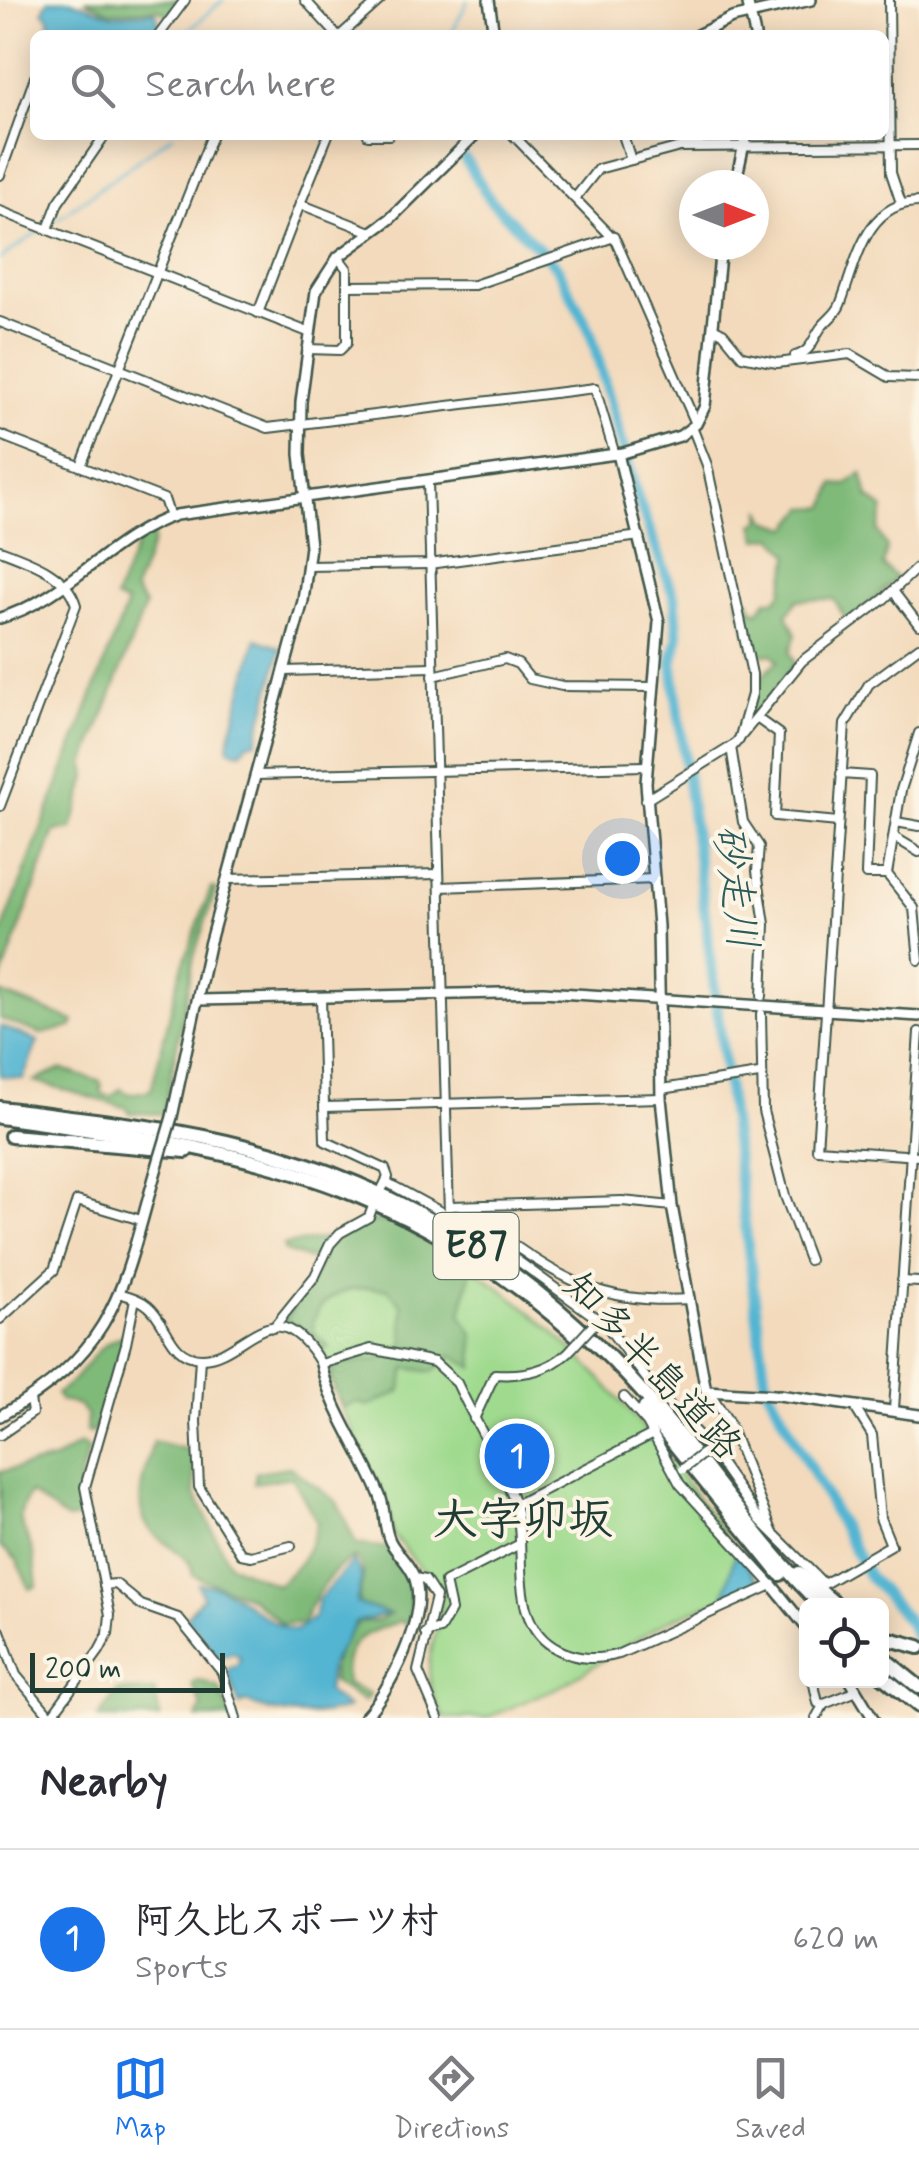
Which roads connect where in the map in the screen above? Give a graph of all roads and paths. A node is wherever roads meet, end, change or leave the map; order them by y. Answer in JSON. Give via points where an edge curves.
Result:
{"nodes":[{"id":1,"x":184,"y":0,"type":"edge"},
{"id":2,"x":305,"y":0,"type":"edge"},
{"id":3,"x":380,"y":0,"type":"edge"},
{"id":4,"x":490,"y":0,"type":"edge"},
{"id":5,"x":747,"y":0,"type":"edge"},
{"id":6,"x":810,"y":0,"type":"edge"},
{"id":7,"x":890,"y":0,"type":"edge"},
{"id":8,"x":750,"y":13,"type":"junction"},
{"id":9,"x":163,"y":30,"type":"edge"},
{"id":10,"x":334,"y":30,"type":"edge"},
{"id":11,"x":345,"y":30,"type":"edge"},
{"id":12,"x":493,"y":30,"type":"edge"},
{"id":13,"x":709,"y":30,"type":"edge"},
{"id":14,"x":754,"y":30,"type":"edge"},
{"id":15,"x":30,"y":91,"type":"edge"},
{"id":16,"x":102,"y":140,"type":"edge"},
{"id":17,"x":210,"y":140,"type":"edge"},
{"id":18,"x":326,"y":140,"type":"edge"},
{"id":19,"x":470,"y":140,"type":"edge"},
{"id":20,"x":519,"y":140,"type":"edge"},
{"id":21,"x":624,"y":140,"type":"edge"},
{"id":22,"x":744,"y":140,"type":"edge"},
{"id":23,"x":891,"y":145,"type":"junction"},
{"id":24,"x":919,"y":145,"type":"edge"},
{"id":25,"x":630,"y":160,"type":"junction"},
{"id":26,"x":737,"y":170,"type":"edge"},
{"id":27,"x":0,"y":174,"type":"edge"},
{"id":28,"x":575,"y":198,"type":"junction"},
{"id":29,"x":900,"y":202,"type":"junction"},
{"id":30,"x":919,"y":202,"type":"edge"},
{"id":31,"x":300,"y":204,"type":"junction"},
{"id":32,"x":0,"y":210,"type":"edge"},
{"id":33,"x":48,"y":229,"type":"junction"},
{"id":34,"x":371,"y":232,"type":"junction"},
{"id":35,"x":614,"y":237,"type":"junction"},
{"id":36,"x":338,"y":257,"type":"junction"},
{"id":37,"x":720,"y":260,"type":"edge"},
{"id":38,"x":158,"y":273,"type":"junction"},
{"id":39,"x":348,"y":286,"type":"junction"},
{"id":40,"x":258,"y":313,"type":"junction"},
{"id":41,"x":0,"y":322,"type":"edge"},
{"id":42,"x":713,"y":328,"type":"junction"},
{"id":43,"x":308,"y":332,"type":"junction"},
{"id":44,"x":307,"y":349,"type":"junction"},
{"id":45,"x":784,"y":362,"type":"junction"},
{"id":46,"x":120,"y":370,"type":"junction"},
{"id":47,"x":919,"y":378,"type":"edge"},
{"id":48,"x":300,"y":424,"type":"junction"},
{"id":49,"x":694,"y":425,"type":"junction"},
{"id":50,"x":0,"y":435,"type":"edge"},
{"id":51,"x":621,"y":454,"type":"junction"},
{"id":52,"x":81,"y":466,"type":"junction"},
{"id":53,"x":428,"y":481,"type":"junction"},
{"id":54,"x":305,"y":496,"type":"junction"},
{"id":55,"x":170,"y":518,"type":"junction"},
{"id":56,"x":640,"y":536,"type":"junction"},
{"id":57,"x":0,"y":550,"type":"edge"},
{"id":58,"x":430,"y":564,"type":"junction"},
{"id":59,"x":308,"y":566,"type":"junction"},
{"id":60,"x":919,"y":566,"type":"edge"},
{"id":61,"x":65,"y":584,"type":"junction"},
{"id":62,"x":893,"y":591,"type":"junction"},
{"id":63,"x":0,"y":618,"type":"edge"},
{"id":64,"x":919,"y":625,"type":"edge"},
{"id":65,"x":919,"y":647,"type":"edge"},
{"id":66,"x":284,"y":671,"type":"junction"},
{"id":67,"x":433,"y":672,"type":"junction"},
{"id":68,"x":654,"y":686,"type":"junction"},
{"id":69,"x":758,"y":719,"type":"junction"},
{"id":70,"x":919,"y":733,"type":"edge"},
{"id":71,"x":739,"y":740,"type":"junction"},
{"id":72,"x":731,"y":747,"type":"junction"},
{"id":73,"x":914,"y":752,"type":"edge"},
{"id":74,"x":646,"y":766,"type":"junction"},
{"id":75,"x":437,"y":771,"type":"junction"},
{"id":76,"x":841,"y":774,"type":"junction"},
{"id":77,"x":256,"y":776,"type":"junction"},
{"id":78,"x":646,"y":800,"type":"junction"},
{"id":79,"x":0,"y":806,"type":"edge"},
{"id":80,"x":838,"y":822,"type":"junction"},
{"id":81,"x":896,"y":822,"type":"junction"},
{"id":82,"x":919,"y":826,"type":"edge"},
{"id":83,"x":894,"y":838,"type":"junction"},
{"id":84,"x":919,"y":852,"type":"edge"},
{"id":85,"x":439,"y":874,"type":"junction"},
{"id":86,"x":887,"y":874,"type":"junction"},
{"id":87,"x":229,"y":878,"type":"junction"},
{"id":88,"x":655,"y":879,"type":"junction"},
{"id":89,"x":440,"y":887,"type":"junction"},
{"id":90,"x":917,"y":932,"type":"edge"},
{"id":91,"x":919,"y":960,"type":"edge"},
{"id":92,"x":443,"y":994,"type":"junction"},
{"id":93,"x":762,"y":996,"type":"dead end"},
{"id":94,"x":320,"y":998,"type":"junction"},
{"id":95,"x":660,"y":998,"type":"junction"},
{"id":96,"x":199,"y":1000,"type":"junction"},
{"id":97,"x":826,"y":1010,"type":"junction"},
{"id":98,"x":761,"y":1014,"type":"dead end"},
{"id":99,"x":919,"y":1016,"type":"edge"},
{"id":100,"x":919,"y":1032,"type":"edge"},
{"id":101,"x":759,"y":1074,"type":"junction"},
{"id":102,"x":661,"y":1094,"type":"junction"},
{"id":103,"x":446,"y":1104,"type":"junction"},
{"id":104,"x":325,"y":1107,"type":"junction"},
{"id":105,"x":0,"y":1108,"type":"edge"},
{"id":106,"x":0,"y":1117,"type":"edge"},
{"id":107,"x":10,"y":1136,"type":"dead end"},
{"id":108,"x":915,"y":1155,"type":"edge"},
{"id":109,"x":282,"y":1167,"type":"junction"},
{"id":110,"x":373,"y":1206,"type":"dead end"},
{"id":111,"x":672,"y":1206,"type":"junction"},
{"id":112,"x":449,"y":1210,"type":"junction"},
{"id":113,"x":141,"y":1220,"type":"junction"},
{"id":114,"x":478,"y":1232,"type":"junction"},
{"id":115,"x":809,"y":1260,"type":"dead end"},
{"id":116,"x":902,"y":1281,"type":"junction"},
{"id":117,"x":919,"y":1282,"type":"edge"},
{"id":118,"x":119,"y":1293,"type":"junction"},
{"id":119,"x":135,"y":1299,"type":"junction"},
{"id":120,"x":690,"y":1299,"type":"junction"},
{"id":121,"x":0,"y":1319,"type":"edge"},
{"id":122,"x":596,"y":1321,"type":"junction"},
{"id":123,"x":273,"y":1328,"type":"junction"},
{"id":124,"x":200,"y":1358,"type":"junction"},
{"id":125,"x":321,"y":1364,"type":"junction"},
{"id":126,"x":710,"y":1394,"type":"junction"},
{"id":127,"x":624,"y":1396,"type":"dead end"},
{"id":128,"x":30,"y":1399,"type":"junction"},
{"id":129,"x":894,"y":1410,"type":"junction"},
{"id":130,"x":858,"y":1411,"type":"dead end"},
{"id":131,"x":919,"y":1415,"type":"edge"},
{"id":132,"x":0,"y":1416,"type":"edge"},
{"id":133,"x":474,"y":1419,"type":"junction"},
{"id":134,"x":652,"y":1434,"type":"junction"},
{"id":135,"x":0,"y":1435,"type":"edge"},
{"id":136,"x":710,"y":1448,"type":"junction"},
{"id":137,"x":678,"y":1472,"type":"junction"},
{"id":138,"x":515,"y":1504,"type":"junction"},
{"id":139,"x":742,"y":1515,"type":"junction"},
{"id":140,"x":773,"y":1535,"type":"junction"},
{"id":141,"x":520,"y":1544,"type":"junction"},
{"id":142,"x":291,"y":1546,"type":"dead end"},
{"id":143,"x":415,"y":1578,"type":"junction"},
{"id":144,"x":104,"y":1584,"type":"junction"},
{"id":145,"x":772,"y":1585,"type":"junction"},
{"id":146,"x":803,"y":1598,"type":"edge"},
{"id":147,"x":815,"y":1598,"type":"edge"},
{"id":148,"x":830,"y":1598,"type":"edge"},
{"id":149,"x":799,"y":1619,"type":"edge"},
{"id":150,"x":0,"y":1632,"type":"edge"},
{"id":151,"x":425,"y":1633,"type":"junction"},
{"id":152,"x":889,"y":1640,"type":"edge"},
{"id":153,"x":919,"y":1647,"type":"edge"},
{"id":154,"x":3,"y":1652,"type":"edge"},
{"id":155,"x":889,"y":1663,"type":"edge"},
{"id":156,"x":889,"y":1678,"type":"edge"},
{"id":157,"x":919,"y":1687,"type":"edge"},
{"id":158,"x":815,"y":1688,"type":"edge"},
{"id":159,"x":855,"y":1688,"type":"edge"},
{"id":160,"x":857,"y":1691,"type":"junction"},
{"id":161,"x":919,"y":1702,"type":"edge"},
{"id":162,"x":824,"y":1704,"type":"junction"},
{"id":163,"x":51,"y":1718,"type":"edge"},
{"id":164,"x":236,"y":1718,"type":"edge"},
{"id":165,"x":364,"y":1718,"type":"edge"},
{"id":166,"x":438,"y":1718,"type":"edge"},
{"id":167,"x":816,"y":1718,"type":"edge"},
{"id":168,"x":873,"y":1718,"type":"edge"}],
"edges":[{"from":1,"to":9,"type":"street"},
{"from":2,"to":10,"type":"street"},
{"from":3,"to":11,"type":"street"},
{"from":4,"to":12,"type":"street"},
{"from":5,"to":8,"type":"street"},
{"from":6,"to":8,"type":"street"},
{"from":7,"to":23,"type":"street"},
{"from":8,"to":13,"type":"street"},
{"from":8,"to":14,"type":"street"},
{"from":15,"to":27,"type":"street"},
{"from":16,"to":33,"type":"street"},
{"from":17,"to":38,"type":"street"},
{"from":18,"to":31,"type":"street"},
{"from":19,"to":34,"type":"street"},
{"from":20,"to":28,"type":"street"},
{"from":21,"to":25,"type":"street"},
{"from":22,"to":23,"type":"street"},
{"from":22,"to":25,"type":"street"},
{"from":22,"to":26,"type":"street"},
{"from":23,"to":24,"type":"street"},
{"from":23,"to":29,"type":"street"},
{"from":25,"to":28,"type":"street","via":[[598,170]]},
{"from":28,"to":35,"type":"street"},
{"from":29,"to":30,"type":"street"},
{"from":29,"to":45,"type":"street","via":[[874,224],[837,311],[805,353]]},
{"from":31,"to":34,"type":"street"},
{"from":31,"to":40,"type":"street"},
{"from":32,"to":33,"type":"street"},
{"from":33,"to":38,"type":"street"},
{"from":34,"to":36,"type":"street"},
{"from":35,"to":39,"type":"street","via":[[470,286]]},
{"from":35,"to":49,"type":"street"},
{"from":36,"to":39,"type":"street","via":[[347,267]]},
{"from":36,"to":43,"type":"street","via":[[316,291]]},
{"from":37,"to":42,"type":"street"},
{"from":38,"to":40,"type":"street"},
{"from":38,"to":46,"type":"street"},
{"from":39,"to":44,"type":"street","via":[[346,346]]},
{"from":40,"to":43,"type":"street"},
{"from":41,"to":46,"type":"street"},
{"from":42,"to":45,"type":"street","via":[[742,356]]},
{"from":42,"to":49,"type":"street","via":[[705,406]]},
{"from":43,"to":44,"type":"street"},
{"from":44,"to":48,"type":"street"},
{"from":45,"to":47,"type":"street","via":[[850,354],[888,377]]},
{"from":46,"to":48,"type":"street","via":[[264,427]]},
{"from":46,"to":52,"type":"street"},
{"from":48,"to":51,"type":"street","via":[[594,388]]},
{"from":48,"to":54,"type":"street"},
{"from":49,"to":51,"type":"street","via":[[671,441]]},
{"from":49,"to":71,"type":"street","via":[[752,674]]},
{"from":50,"to":52,"type":"street"},
{"from":51,"to":53,"type":"street"},
{"from":51,"to":56,"type":"street"},
{"from":52,"to":55,"type":"street","via":[[164,499]]},
{"from":53,"to":54,"type":"street"},
{"from":53,"to":58,"type":"street"},
{"from":54,"to":55,"type":"street"},
{"from":54,"to":59,"type":"street"},
{"from":55,"to":61,"type":"street","via":[[122,539]]},
{"from":56,"to":58,"type":"street"},
{"from":56,"to":68,"type":"street","via":[[658,622]]},
{"from":57,"to":61,"type":"street"},
{"from":58,"to":59,"type":"street"},
{"from":58,"to":67,"type":"street"},
{"from":59,"to":66,"type":"street"},
{"from":60,"to":62,"type":"street"},
{"from":61,"to":63,"type":"street"},
{"from":61,"to":79,"type":"street","via":[[76,606]]},
{"from":62,"to":64,"type":"street"},
{"from":62,"to":69,"type":"street","via":[[802,661]]},
{"from":65,"to":76,"type":"street","via":[[859,694],[845,724]]},
{"from":66,"to":67,"type":"street"},
{"from":66,"to":77,"type":"street"},
{"from":67,"to":68,"type":"street","via":[[504,659],[528,678],[562,686]]},
{"from":67,"to":75,"type":"street"},
{"from":68,"to":74,"type":"street"},
{"from":69,"to":71,"type":"street"},
{"from":69,"to":80,"type":"street","via":[[780,734],[775,816]]},
{"from":70,"to":73,"type":"street"},
{"from":71,"to":72,"type":"street"},
{"from":72,"to":78,"type":"street"},
{"from":72,"to":93,"type":"street","via":[[743,822],[759,846]]},
{"from":73,"to":81,"type":"street"},
{"from":74,"to":75,"type":"street"},
{"from":74,"to":78,"type":"street"},
{"from":75,"to":77,"type":"street"},
{"from":75,"to":85,"type":"street"},
{"from":76,"to":80,"type":"street"},
{"from":76,"to":86,"type":"street","via":[[870,776],[866,874]]},
{"from":77,"to":87,"type":"street"},
{"from":78,"to":88,"type":"street"},
{"from":80,"to":97,"type":"street"},
{"from":81,"to":82,"type":"street"},
{"from":81,"to":83,"type":"street"},
{"from":83,"to":84,"type":"street"},
{"from":83,"to":86,"type":"street"},
{"from":85,"to":87,"type":"street"},
{"from":85,"to":89,"type":"street"},
{"from":86,"to":90,"type":"street","via":[[911,902]]},
{"from":87,"to":96,"type":"street"},
{"from":88,"to":89,"type":"street"},
{"from":88,"to":95,"type":"street"},
{"from":89,"to":92,"type":"street"},
{"from":90,"to":91,"type":"street"},
{"from":92,"to":94,"type":"street"},
{"from":92,"to":95,"type":"street"},
{"from":92,"to":103,"type":"street"},
{"from":94,"to":96,"type":"street"},
{"from":94,"to":104,"type":"street"},
{"from":95,"to":97,"type":"street"},
{"from":95,"to":102,"type":"street"},
{"from":96,"to":113,"type":"street","bridge":true},
{"from":97,"to":99,"type":"street"},
{"from":97,"to":108,"type":"street","via":[[818,1149]]},
{"from":98,"to":101,"type":"street"},
{"from":100,"to":108,"type":"street"},
{"from":101,"to":102,"type":"street"},
{"from":101,"to":115,"type":"street","via":[[785,1196]]},
{"from":102,"to":103,"type":"street"},
{"from":102,"to":111,"type":"street"},
{"from":103,"to":104,"type":"street"},
{"from":103,"to":112,"type":"street"},
{"from":104,"to":112,"type":"street","via":[[328,1146],[381,1166],[384,1184]]},
{"from":105,"to":139,"type":"highway","name":"知多半島道路","number":"E87","via":[[249,1147],[333,1173],[435,1222],[509,1268],[581,1328]]},
{"from":106,"to":109,"type":"highway","name":"知多半島道路","number":"E87","via":[[175,1141]]},
{"from":107,"to":109,"type":"highway","via":[[174,1149]]},
{"from":108,"to":116,"type":"street"},
{"from":109,"to":146,"type":"highway","name":"知多半島道路","number":"E87","via":[[432,1231],[544,1307],[640,1402]]},
{"from":110,"to":123,"type":"street","via":[[369,1217],[330,1244],[315,1276]]},
{"from":111,"to":112,"type":"street","via":[[622,1201]]},
{"from":111,"to":120,"type":"street"},
{"from":112,"to":114,"type":"street"},
{"from":113,"to":118,"type":"street"},
{"from":113,"to":121,"type":"street","via":[[77,1201],[54,1270]]},
{"from":114,"to":120,"type":"street","via":[[484,1224],[568,1282],[629,1296]]},
{"from":114,"to":122,"type":"street"},
{"from":116,"to":117,"type":"street"},
{"from":116,"to":129,"type":"street"},
{"from":118,"to":119,"type":"street"},
{"from":118,"to":128,"type":"street","via":[[79,1360]]},
{"from":119,"to":124,"type":"street","via":[[152,1310],[175,1346]]},
{"from":119,"to":144,"type":"street","via":[[86,1480]]},
{"from":120,"to":126,"type":"street","via":[[702,1383]]},
{"from":122,"to":133,"type":"street","bridge":true,"via":[[563,1357],[526,1374],[495,1374]]},
{"from":122,"to":136,"type":"street"},
{"from":123,"to":124,"type":"street"},
{"from":123,"to":125,"type":"street","via":[[304,1340]]},
{"from":124,"to":142,"type":"street","via":[[196,1421],[203,1498],[240,1554]]},
{"from":125,"to":133,"type":"street","via":[[362,1349],[434,1362],[456,1383]]},
{"from":125,"to":143,"type":"street","via":[[379,1494],[389,1540]]},
{"from":126,"to":129,"type":"street"},
{"from":126,"to":140,"type":"street","via":[[734,1433]]},
{"from":127,"to":134,"type":"street"},
{"from":128,"to":132,"type":"street"},
{"from":128,"to":135,"type":"street","via":[[32,1413]]},
{"from":129,"to":131,"type":"street"},
{"from":130,"to":140,"type":"street","via":[[872,1435],[880,1518],[891,1545],[824,1584]]},
{"from":133,"to":138,"type":"street"},
{"from":134,"to":137,"type":"street"},
{"from":134,"to":138,"type":"street"},
{"from":136,"to":137,"type":"street","bridge":true},
{"from":136,"to":140,"type":"street"},
{"from":137,"to":145,"type":"street"},
{"from":138,"to":141,"type":"street"},
{"from":139,"to":147,"type":"highway","name":"知多半島道路","number":"E87"},
{"from":139,"to":148,"type":"highway"},
{"from":141,"to":145,"type":"street","via":[[521,1585],[534,1628],[549,1645],[583,1658],[618,1654]]},
{"from":141,"to":151,"type":"street","via":[[445,1582],[450,1610],[440,1629]]},
{"from":143,"to":151,"type":"street","via":[[425,1580],[436,1597]]},
{"from":143,"to":165,"type":"street","via":[[416,1609],[402,1653]]},
{"from":144,"to":163,"type":"street","via":[[108,1634]]},
{"from":144,"to":164,"type":"street","via":[[116,1584],[141,1606],[178,1618],[222,1672]]},
{"from":145,"to":149,"type":"street"},
{"from":150,"to":154,"type":"street"},
{"from":151,"to":166,"type":"street","via":[[419,1678]]},
{"from":152,"to":153,"type":"highway"},
{"from":154,"to":163,"type":"street"},
{"from":155,"to":157,"type":"highway"},
{"from":156,"to":161,"type":"highway"},
{"from":158,"to":162,"type":"street"},
{"from":159,"to":160,"type":"street"},
{"from":160,"to":162,"type":"street"},
{"from":160,"to":168,"type":"street"},
{"from":162,"to":167,"type":"street"}]}
